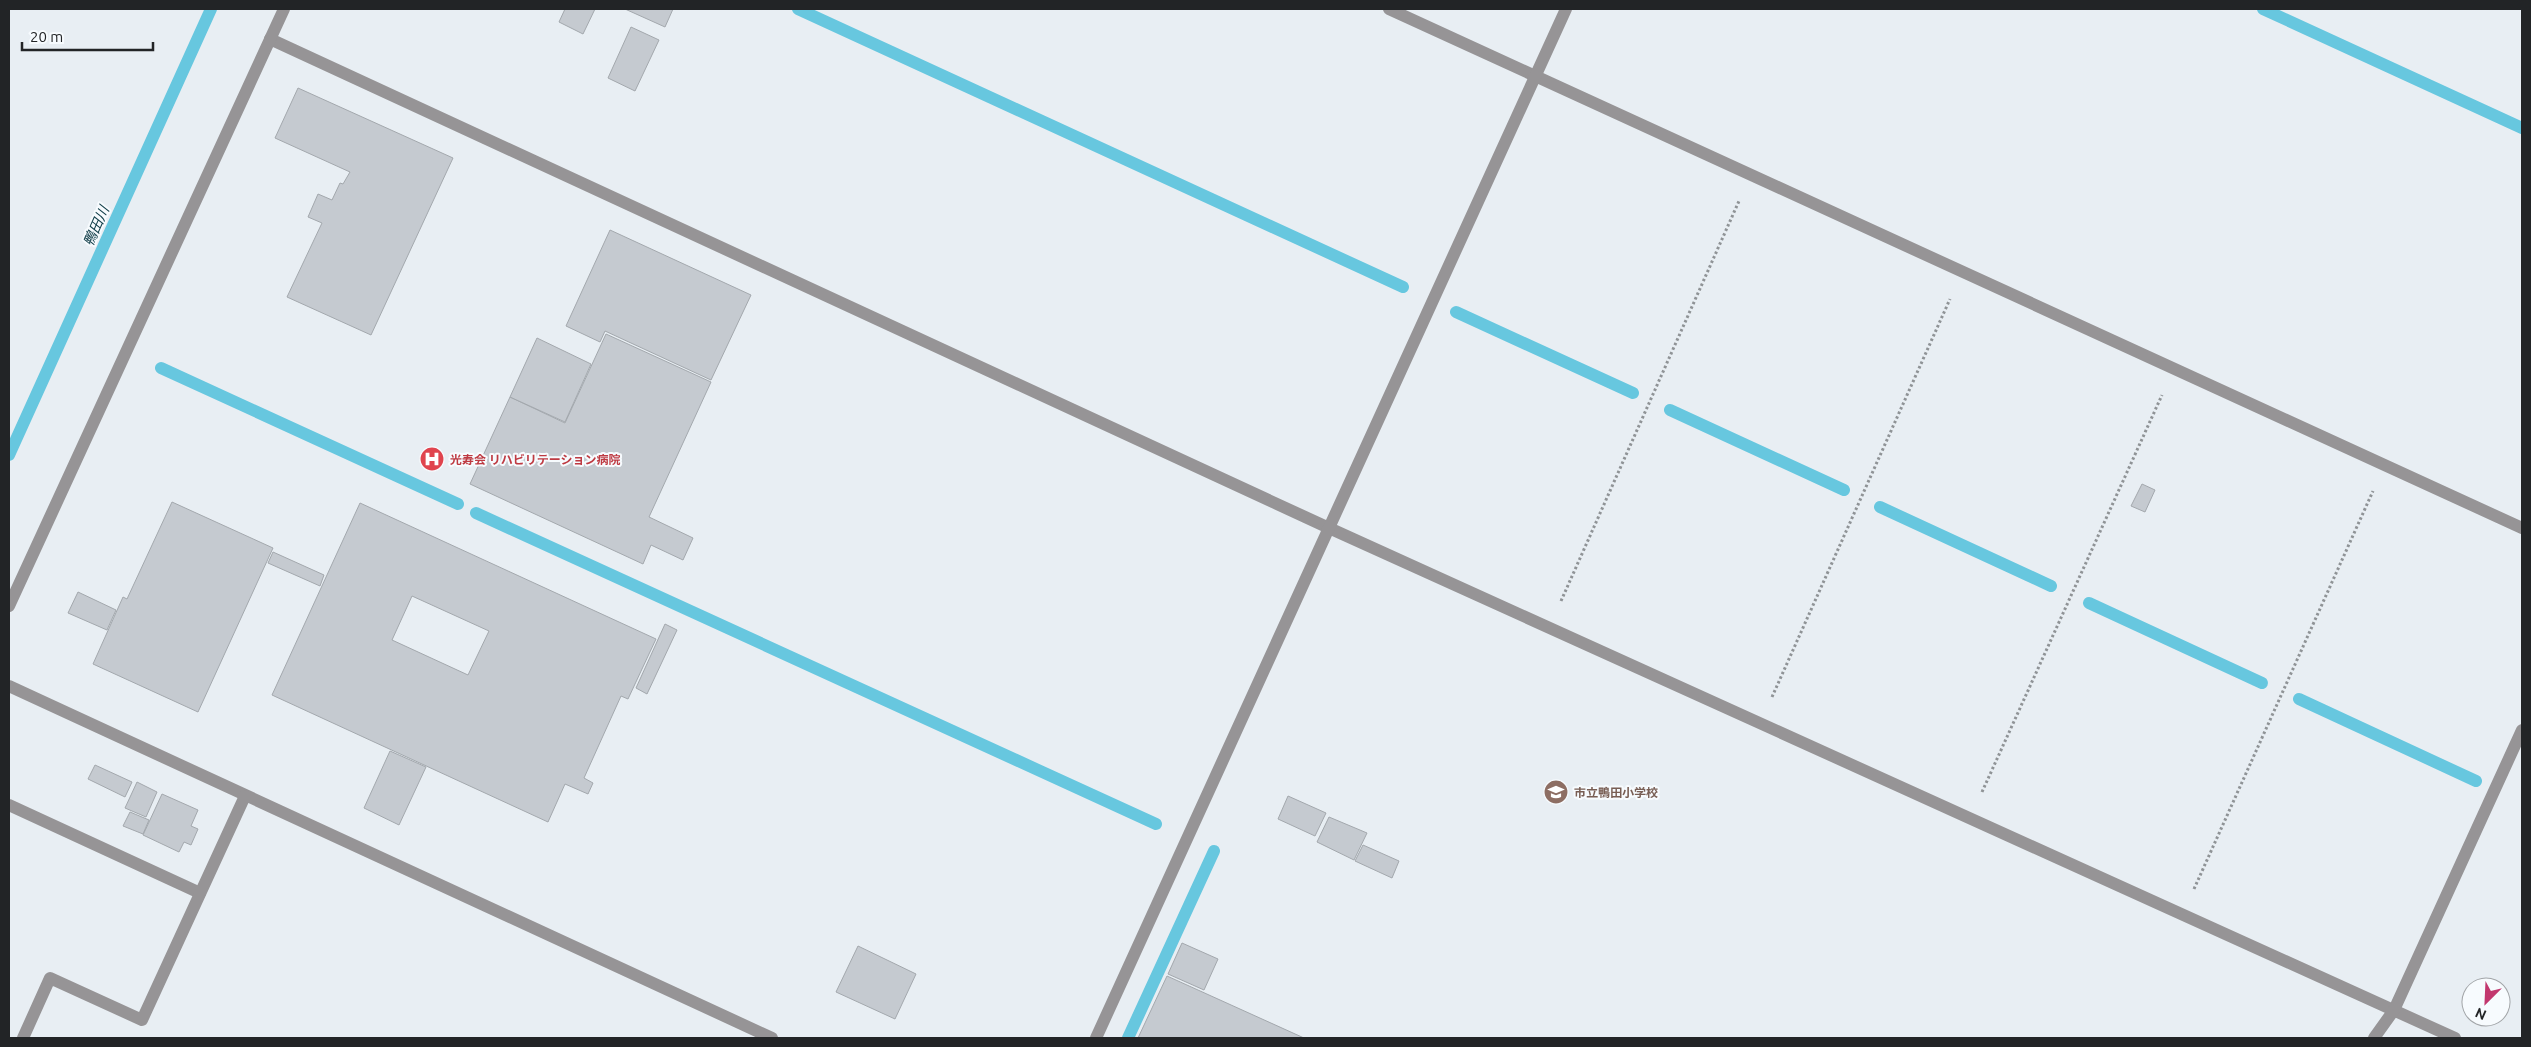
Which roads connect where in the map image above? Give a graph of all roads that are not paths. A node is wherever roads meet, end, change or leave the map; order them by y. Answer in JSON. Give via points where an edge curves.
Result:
{"nodes":[{"id":1,"x":284,"y":9,"type":"edge"},
{"id":2,"x":1389,"y":9,"type":"edge"},
{"id":3,"x":1566,"y":9,"type":"edge"},
{"id":4,"x":270,"y":39,"type":"junction"},
{"id":5,"x":1534,"y":76,"type":"junction"},
{"id":6,"x":1330,"y":528,"type":"junction"},
{"id":7,"x":2522,"y":528,"type":"edge"},
{"id":8,"x":9,"y":606,"type":"edge"},
{"id":9,"x":9,"y":686,"type":"edge"},
{"id":10,"x":2522,"y":730,"type":"edge"},
{"id":11,"x":245,"y":796,"type":"junction"},
{"id":12,"x":9,"y":805,"type":"edge"},
{"id":13,"x":200,"y":894,"type":"junction"},
{"id":14,"x":2394,"y":1010,"type":"junction"},
{"id":15,"x":23,"y":1038,"type":"edge"},
{"id":16,"x":772,"y":1038,"type":"edge"},
{"id":17,"x":1096,"y":1038,"type":"edge"},
{"id":18,"x":2374,"y":1038,"type":"edge"},
{"id":19,"x":2455,"y":1038,"type":"edge"}],
"edges":[{"from":1,"to":4,"type":"street"},
{"from":2,"to":5,"type":"street"},
{"from":3,"to":5,"type":"street"},
{"from":4,"to":6,"type":"street"},
{"from":4,"to":8,"type":"street"},
{"from":5,"to":6,"type":"street"},
{"from":5,"to":7,"type":"street"},
{"from":6,"to":14,"type":"street"},
{"from":6,"to":17,"type":"street"},
{"from":9,"to":11,"type":"street"},
{"from":10,"to":14,"type":"street"},
{"from":11,"to":13,"type":"street"},
{"from":11,"to":16,"type":"street"},
{"from":12,"to":13,"type":"street"},
{"from":13,"to":15,"type":"street","via":[[142,1020],[50,978]]},
{"from":14,"to":18,"type":"street"},
{"from":14,"to":19,"type":"street"}]}
